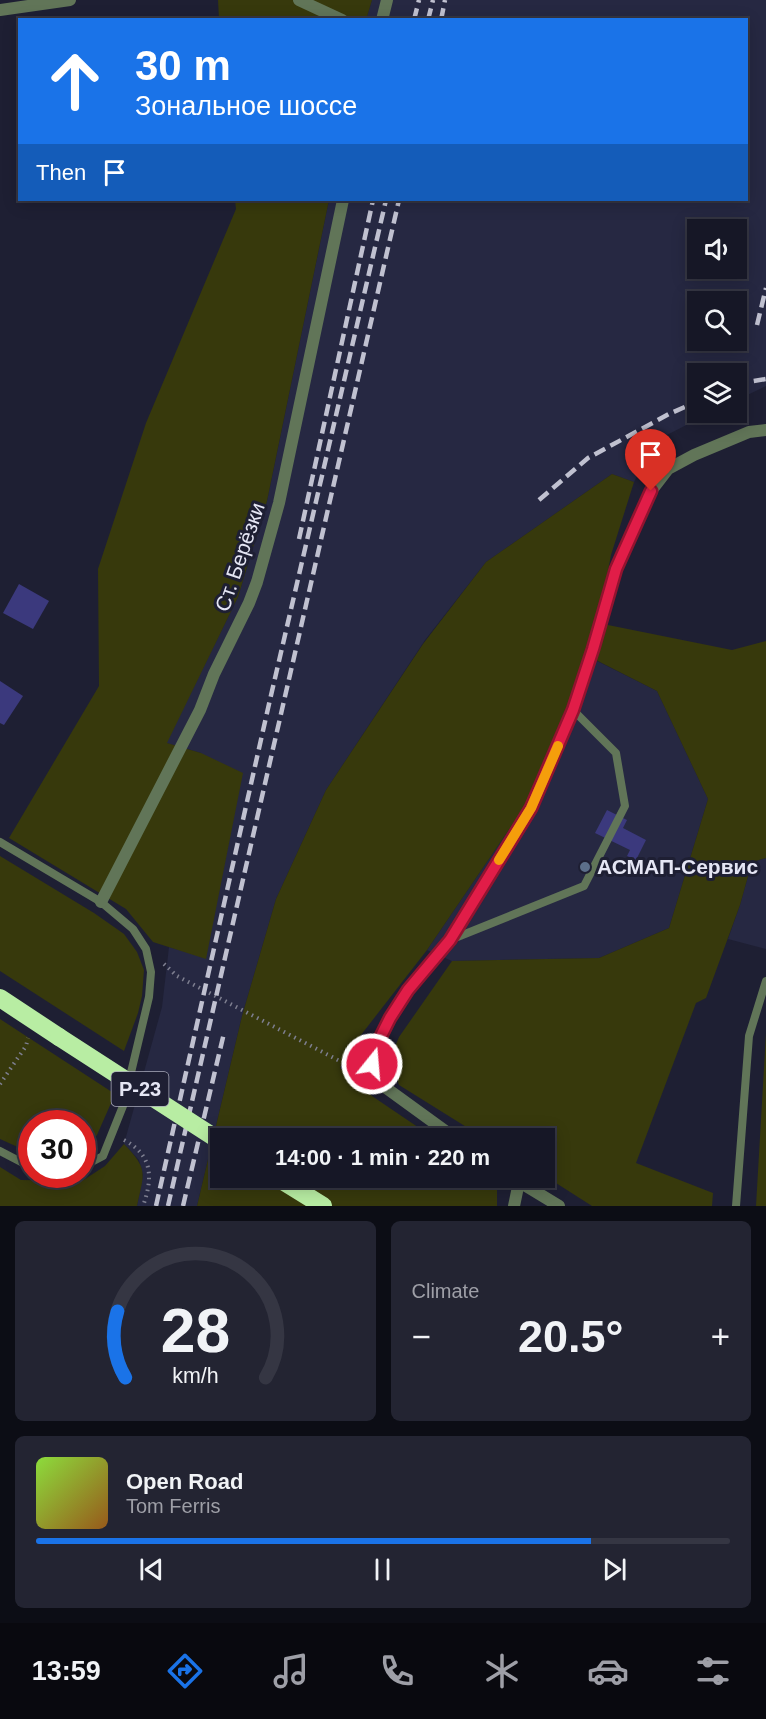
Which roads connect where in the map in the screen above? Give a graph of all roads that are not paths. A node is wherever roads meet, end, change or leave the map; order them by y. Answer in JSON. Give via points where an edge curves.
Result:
{"nodes":[{"id":1,"x":70,"y":0,"type":"edge"},
{"id":2,"x":299,"y":0,"type":"edge"},
{"id":3,"x":387,"y":0,"type":"edge"},
{"id":4,"x":0,"y":10,"type":"edge"},
{"id":5,"x":338,"y":18,"type":"edge"},
{"id":6,"x":382,"y":18,"type":"edge"},
{"id":7,"x":343,"y":201,"type":"edge"},
{"id":8,"x":766,"y":430,"type":"edge"},
{"id":9,"x":573,"y":710,"type":"junction"},
{"id":10,"x":0,"y":842,"type":"edge"},
{"id":11,"x":101,"y":902,"type":"junction"},
{"id":12,"x":450,"y":940,"type":"junction"},
{"id":13,"x":766,"y":981,"type":"edge"},
{"id":14,"x":0,"y":998,"type":"edge"},
{"id":15,"x":441,"y":1128,"type":"edge"},
{"id":16,"x":210,"y":1135,"type":"edge"},
{"id":17,"x":0,"y":1151,"type":"edge"},
{"id":18,"x":18,"y":1160,"type":"edge"},
{"id":19,"x":96,"y":1160,"type":"edge"},
{"id":20,"x":294,"y":1188,"type":"edge"},
{"id":21,"x":515,"y":1188,"type":"edge"},
{"id":22,"x":530,"y":1188,"type":"edge"},
{"id":23,"x":323,"y":1206,"type":"edge"},
{"id":24,"x":514,"y":1206,"type":"edge"},
{"id":25,"x":560,"y":1206,"type":"edge"},
{"id":26,"x":736,"y":1206,"type":"edge"}],
"edges":[{"from":1,"to":4,"type":"street"},
{"from":2,"to":5,"type":"street"},
{"from":3,"to":6,"type":"street"},
{"from":7,"to":11,"type":"street","name":"Ст. Берёзки","via":[[279,503],[249,603],[200,710]]},
{"from":8,"to":9,"type":"street","via":[[749,432],[694,455],[668,469],[651,491],[616,569]]},
{"from":9,"to":12,"type":"street","via":[[531,808]]},
{"from":9,"to":12,"type":"lane","via":[[616,753],[625,806],[584,886]]},
{"from":10,"to":11,"type":"lane"},
{"from":11,"to":19,"type":"lane","via":[[133,929],[146,950],[152,972],[146,1015],[123,1106],[103,1156]]},
{"from":12,"to":15,"type":"street","via":[[390,1018],[374,1050],[371,1077]]},
{"from":13,"to":26,"type":"lane","via":[[749,1036]]},
{"from":14,"to":16,"type":"highway","number":"Р-23","bridge":true},
{"from":17,"to":18,"type":"lane"},
{"from":20,"to":23,"type":"highway"},
{"from":21,"to":24,"type":"street"},
{"from":22,"to":25,"type":"street"}]}
